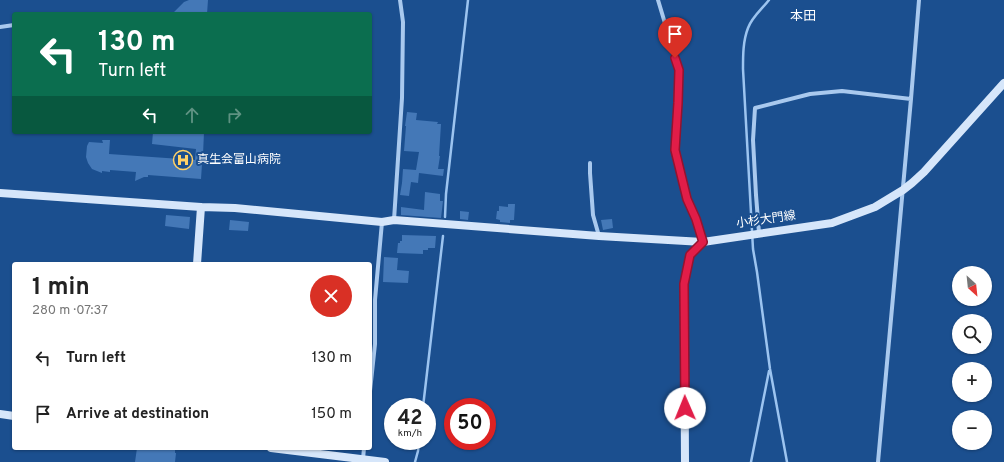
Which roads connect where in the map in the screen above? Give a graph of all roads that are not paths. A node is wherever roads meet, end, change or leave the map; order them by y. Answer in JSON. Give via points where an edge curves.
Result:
{"nodes":[{"id":1,"x":400,"y":0,"type":"edge"},
{"id":2,"x":658,"y":0,"type":"edge"},
{"id":3,"x":919,"y":0,"type":"edge"},
{"id":4,"x":12,"y":25,"type":"edge"},
{"id":5,"x":0,"y":28,"type":"edge"},
{"id":6,"x":1004,"y":83,"type":"edge"},
{"id":7,"x":911,"y":99,"type":"junction"},
{"id":8,"x":590,"y":163,"type":"dead end"},
{"id":9,"x":903,"y":190,"type":"junction"},
{"id":10,"x":0,"y":193,"type":"edge"},
{"id":11,"x":201,"y":207,"type":"junction"},
{"id":12,"x":394,"y":220,"type":"junction"},
{"id":13,"x":382,"y":222,"type":"junction"},
{"id":14,"x":759,"y":233,"type":"junction"},
{"id":15,"x":599,"y":236,"type":"junction"},
{"id":16,"x":703,"y":242,"type":"junction"},
{"id":17,"x":197,"y":262,"type":"edge"},
{"id":18,"x":372,"y":368,"type":"edge"},
{"id":19,"x":0,"y":414,"type":"edge"},
{"id":20,"x":12,"y":416,"type":"edge"},
{"id":21,"x":288,"y":450,"type":"edge"},
{"id":22,"x":364,"y":450,"type":"edge"},
{"id":23,"x":363,"y":459,"type":"junction"},
{"id":24,"x":384,"y":462,"type":"edge"},
{"id":25,"x":684,"y":462,"type":"edge"},
{"id":26,"x":878,"y":462,"type":"edge"}],
"edges":[{"from":1,"to":12,"type":"street","via":[[403,22],[402,98]]},
{"from":2,"to":16,"type":"street","via":[[679,70],[675,150],[687,199]]},
{"from":3,"to":7,"type":"street"},
{"from":4,"to":5,"type":"street"},
{"from":6,"to":9,"type":"street","name":"小杉大門線","via":[[924,172]]},
{"from":7,"to":9,"type":"street"},
{"from":7,"to":14,"type":"street","via":[[842,91],[810,94],[755,108],[753,140]]},
{"from":8,"to":15,"type":"street","via":[[592,215]]},
{"from":9,"to":14,"type":"street","name":"小杉大門線","via":[[875,207],[832,223]]},
{"from":9,"to":26,"type":"street"},
{"from":10,"to":11,"type":"street","name":"小杉大門線"},
{"from":11,"to":13,"type":"street","name":"小杉大門線"},
{"from":11,"to":17,"type":"street"},
{"from":12,"to":13,"type":"street","name":"小杉大門線"},
{"from":12,"to":15,"type":"street","name":"小杉大門線"},
{"from":13,"to":18,"type":"street"},
{"from":14,"to":16,"type":"street","name":"小杉大門線"},
{"from":15,"to":16,"type":"street","name":"小杉大門線"},
{"from":16,"to":25,"type":"street","via":[[690,255],[684,284]]},
{"from":19,"to":20,"type":"street"},
{"from":21,"to":23,"type":"street"},
{"from":22,"to":23,"type":"street"},
{"from":23,"to":24,"type":"street"}]}
